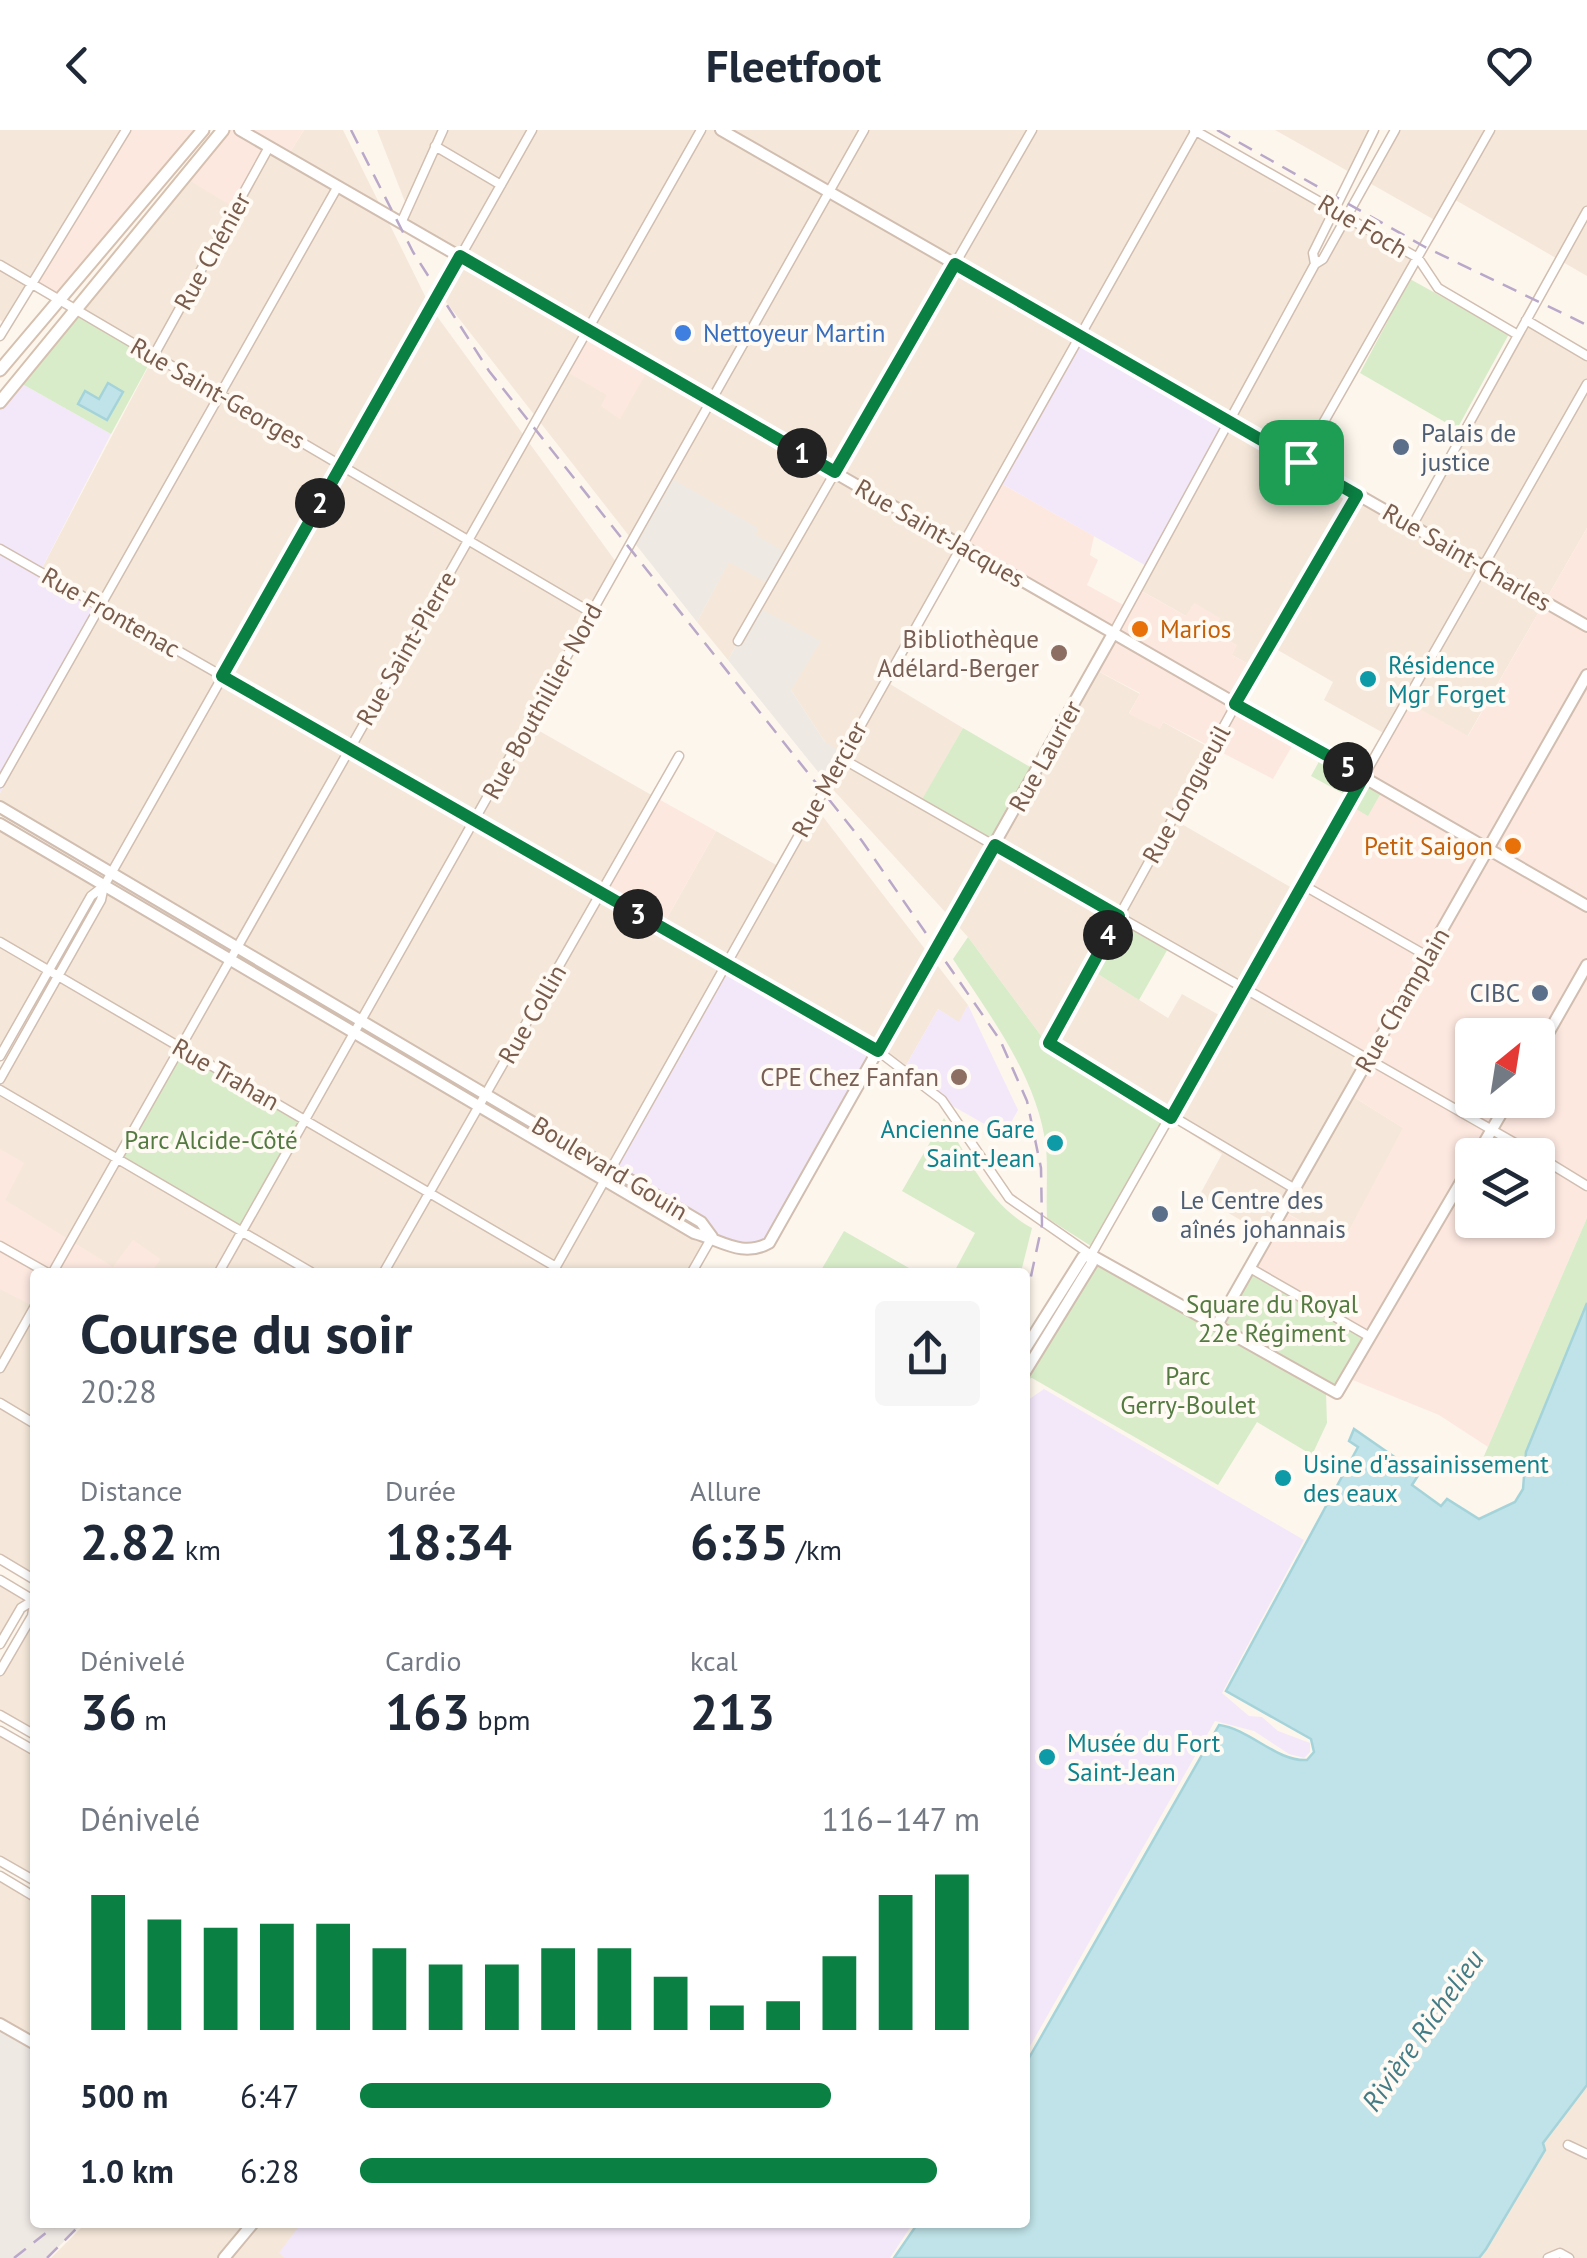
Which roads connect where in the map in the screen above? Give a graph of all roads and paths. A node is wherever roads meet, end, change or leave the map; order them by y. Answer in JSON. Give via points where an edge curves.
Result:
{"nodes":[{"id":1,"x":126,"y":130,"type":"edge"},
{"id":2,"x":203,"y":130,"type":"edge"},
{"id":3,"x":223,"y":130,"type":"edge"},
{"id":4,"x":240,"y":130,"type":"edge"},
{"id":5,"x":444,"y":130,"type":"edge"},
{"id":6,"x":532,"y":130,"type":"edge"},
{"id":7,"x":701,"y":130,"type":"edge"},
{"id":8,"x":722,"y":130,"type":"edge"},
{"id":9,"x":864,"y":130,"type":"edge"},
{"id":10,"x":1032,"y":130,"type":"edge"},
{"id":11,"x":1195,"y":130,"type":"edge"},
{"id":12,"x":1374,"y":130,"type":"edge"},
{"id":13,"x":1395,"y":130,"type":"edge"},
{"id":14,"x":1490,"y":130,"type":"edge"},
{"id":15,"x":435,"y":146,"type":"junction"},
{"id":16,"x":270,"y":147,"type":"junction"},
{"id":17,"x":501,"y":185,"type":"junction"},
{"id":18,"x":338,"y":186,"type":"junction"},
{"id":19,"x":830,"y":192,"type":"junction"},
{"id":20,"x":1336,"y":209,"type":"junction"},
{"id":21,"x":1587,"y":211,"type":"edge"},
{"id":22,"x":1346,"y":215,"type":"junction"},
{"id":23,"x":401,"y":222,"type":"junction"},
{"id":24,"x":460,"y":256,"type":"junction"},
{"id":25,"x":1418,"y":258,"type":"junction"},
{"id":26,"x":0,"y":264,"type":"edge"},
{"id":27,"x":955,"y":264,"type":"junction"},
{"id":28,"x":1314,"y":264,"type":"junction"},
{"id":29,"x":32,"y":284,"type":"junction"},
{"id":30,"x":59,"y":300,"type":"junction"},
{"id":31,"x":77,"y":310,"type":"junction"},
{"id":32,"x":1526,"y":320,"type":"junction"},
{"id":33,"x":587,"y":330,"type":"junction"},
{"id":34,"x":1518,"y":335,"type":"junction"},
{"id":35,"x":0,"y":336,"type":"edge"},
{"id":36,"x":1080,"y":336,"type":"junction"},
{"id":37,"x":154,"y":355,"type":"junction"},
{"id":38,"x":1587,"y":356,"type":"edge"},
{"id":39,"x":0,"y":370,"type":"edge"},
{"id":40,"x":1587,"y":384,"type":"edge"},
{"id":41,"x":222,"y":395,"type":"junction"},
{"id":42,"x":712,"y":401,"type":"junction"},
{"id":43,"x":0,"y":402,"type":"edge"},
{"id":44,"x":1232,"y":423,"type":"junction"},
{"id":45,"x":1301,"y":462,"type":"junction"},
{"id":46,"x":342,"y":466,"type":"junction"},
{"id":47,"x":835,"y":472,"type":"junction"},
{"id":48,"x":1357,"y":495,"type":"junction"},
{"id":49,"x":1412,"y":526,"type":"junction"},
{"id":50,"x":468,"y":540,"type":"junction"},
{"id":51,"x":960,"y":544,"type":"junction"},
{"id":52,"x":0,"y":549,"type":"edge"},
{"id":53,"x":1483,"y":567,"type":"junction"},
{"id":54,"x":103,"y":608,"type":"junction"},
{"id":55,"x":592,"y":613,"type":"junction"},
{"id":56,"x":1587,"y":626,"type":"edge"},
{"id":57,"x":1114,"y":632,"type":"junction"},
{"id":58,"x":738,"y":641,"type":"dead end"},
{"id":59,"x":222,"y":676,"type":"junction"},
{"id":60,"x":1587,"y":676,"type":"edge"},
{"id":61,"x":1235,"y":704,"type":"junction"},
{"id":62,"x":349,"y":748,"type":"junction"},
{"id":63,"x":679,"y":756,"type":"dead end"},
{"id":64,"x":841,"y":758,"type":"junction"},
{"id":65,"x":1364,"y":776,"type":"junction"},
{"id":66,"x":0,"y":783,"type":"edge"},
{"id":67,"x":0,"y":807,"type":"edge"},
{"id":68,"x":475,"y":820,"type":"junction"},
{"id":69,"x":0,"y":824,"type":"edge"},
{"id":70,"x":995,"y":845,"type":"junction"},
{"id":71,"x":1488,"y":850,"type":"junction"},
{"id":72,"x":111,"y":873,"type":"junction"},
{"id":73,"x":1303,"y":885,"type":"junction"},
{"id":74,"x":104,"y":886,"type":"junction"},
{"id":75,"x":601,"y":892,"type":"junction"},
{"id":76,"x":1587,"y":906,"type":"edge"},
{"id":77,"x":1119,"y":916,"type":"junction"},
{"id":78,"x":0,"y":942,"type":"edge"},
{"id":79,"x":236,"y":947,"type":"junction"},
{"id":80,"x":1428,"y":956,"type":"junction"},
{"id":81,"x":228,"y":959,"type":"junction"},
{"id":82,"x":726,"y":964,"type":"junction"},
{"id":83,"x":1587,"y":965,"type":"edge"},
{"id":84,"x":49,"y":970,"type":"junction"},
{"id":85,"x":58,"y":976,"type":"junction"},
{"id":86,"x":1245,"y":988,"type":"junction"},
{"id":87,"x":362,"y":1021,"type":"junction"},
{"id":88,"x":1555,"y":1021,"type":"edge"},
{"id":89,"x":355,"y":1033,"type":"junction"},
{"id":90,"x":180,"y":1047,"type":"junction"},
{"id":91,"x":878,"y":1051,"type":"junction"},
{"id":92,"x":0,"y":1056,"type":"edge"},
{"id":93,"x":1369,"y":1058,"type":"junction"},
{"id":94,"x":0,"y":1080,"type":"edge"},
{"id":95,"x":0,"y":1090,"type":"edge"},
{"id":96,"x":486,"y":1094,"type":"junction"},
{"id":97,"x":479,"y":1106,"type":"junction"},
{"id":98,"x":1171,"y":1118,"type":"junction"},
{"id":99,"x":1498,"y":1118,"type":"edge"},
{"id":100,"x":306,"y":1120,"type":"junction"},
{"id":101,"x":1492,"y":1129,"type":"junction"},
{"id":102,"x":1487,"y":1138,"type":"edge"},
{"id":103,"x":1507,"y":1138,"type":"edge"},
{"id":104,"x":117,"y":1159,"type":"junction"},
{"id":105,"x":1555,"y":1167,"type":"edge"},
{"id":106,"x":612,"y":1169,"type":"junction"},
{"id":107,"x":605,"y":1180,"type":"junction"},
{"id":108,"x":1587,"y":1186,"type":"edge"},
{"id":109,"x":1295,"y":1189,"type":"junction"},
{"id":110,"x":1455,"y":1191,"type":"edge"},
{"id":111,"x":430,"y":1193,"type":"junction"},
{"id":112,"x":242,"y":1232,"type":"junction"},
{"id":113,"x":712,"y":1238,"type":"junction"},
{"id":114,"x":0,"y":1246,"type":"edge"},
{"id":115,"x":1091,"y":1255,"type":"junction"},
{"id":116,"x":39,"y":1268,"type":"edge"},
{"id":117,"x":56,"y":1268,"type":"edge"},
{"id":118,"x":221,"y":1268,"type":"edge"},
{"id":119,"x":304,"y":1268,"type":"edge"},
{"id":120,"x":386,"y":1268,"type":"edge"},
{"id":121,"x":552,"y":1268,"type":"edge"},
{"id":122,"x":556,"y":1268,"type":"edge"},
{"id":123,"x":694,"y":1268,"type":"edge"},
{"id":124,"x":1250,"y":1268,"type":"junction"},
{"id":125,"x":30,"y":1315,"type":"edge"},
{"id":126,"x":1217,"y":1325,"type":"junction"},
{"id":127,"x":1370,"y":1337,"type":"junction"},
{"id":128,"x":1030,"y":1341,"type":"edge"},
{"id":129,"x":1030,"y":1364,"type":"edge"},
{"id":130,"x":0,"y":1368,"type":"edge"},
{"id":131,"x":0,"y":1403,"type":"edge"},
{"id":132,"x":30,"y":1421,"type":"edge"},
{"id":133,"x":0,"y":1559,"type":"edge"},
{"id":134,"x":30,"y":1577,"type":"edge"},
{"id":135,"x":0,"y":1580,"type":"edge"},
{"id":136,"x":30,"y":1597,"type":"edge"},
{"id":137,"x":30,"y":1602,"type":"edge"},
{"id":138,"x":30,"y":1620,"type":"edge"},
{"id":139,"x":0,"y":1644,"type":"edge"},
{"id":140,"x":0,"y":1672,"type":"edge"},
{"id":141,"x":0,"y":1715,"type":"edge"},
{"id":142,"x":0,"y":1731,"type":"edge"},
{"id":143,"x":30,"y":1733,"type":"edge"},
{"id":144,"x":30,"y":1748,"type":"edge"},
{"id":145,"x":0,"y":1861,"type":"edge"},
{"id":146,"x":0,"y":1876,"type":"edge"},
{"id":147,"x":30,"y":1878,"type":"edge"},
{"id":148,"x":30,"y":1893,"type":"edge"},
{"id":149,"x":0,"y":2024,"type":"edge"},
{"id":150,"x":30,"y":2041,"type":"edge"},
{"id":151,"x":1568,"y":2144,"type":"dead end"},
{"id":152,"x":1587,"y":2154,"type":"edge"},
{"id":153,"x":249,"y":2228,"type":"edge"},
{"id":154,"x":224,"y":2258,"type":"edge"},
{"id":155,"x":1548,"y":2258,"type":"edge"},
{"id":156,"x":1569,"y":2258,"type":"edge"}],
"edges":[{"from":1,"to":29,"type":"street"},
{"from":2,"to":30,"type":"main road"},
{"from":3,"to":31,"type":"main road"},
{"from":4,"to":16,"type":"street","name":"Rue Saint-Jacques"},
{"from":5,"to":15,"type":"street"},
{"from":6,"to":17,"type":"street"},
{"from":7,"to":33,"type":"street","name":"Rue Saint-Pierre"},
{"from":8,"to":19,"type":"street","name":"Rue Saint-Charles"},
{"from":9,"to":19,"type":"street","name":"Rue Bouthillier Nord"},
{"from":10,"to":27,"type":"street"},
{"from":11,"to":20,"type":"street","name":"Rue Foch"},
{"from":11,"to":36,"type":"street","name":"Rue Mercier"},
{"from":12,"to":20,"type":"street","name":"Rue Laurier"},
{"from":13,"to":22,"type":"street","name":"Rue Laurier"},
{"from":14,"to":25,"type":"street"},
{"from":15,"to":17,"type":"street"},
{"from":15,"to":23,"type":"street"},
{"from":16,"to":18,"type":"street","name":"Rue Saint-Jacques"},
{"from":16,"to":37,"type":"street","name":"Rue Chénier"},
{"from":17,"to":24,"type":"street"},
{"from":18,"to":23,"type":"street","name":"Rue Saint-Jacques"},
{"from":18,"to":41,"type":"street"},
{"from":19,"to":27,"type":"street","name":"Rue Saint-Charles"},
{"from":19,"to":42,"type":"street","name":"Rue Bouthillier Nord"},
{"from":20,"to":22,"type":"street","name":"Rue Foch"},
{"from":20,"to":28,"type":"street","name":"Rue Laurier","via":[[1313,253]]},
{"from":21,"to":32,"type":"street"},
{"from":22,"to":25,"type":"street","name":"Rue Foch"},
{"from":22,"to":28,"type":"street","name":"Rue Laurier","via":[[1323,260]]},
{"from":23,"to":24,"type":"street","name":"Rue Saint-Jacques"},
{"from":24,"to":33,"type":"street","name":"Rue Saint-Jacques"},
{"from":24,"to":46,"type":"street"},
{"from":25,"to":34,"type":"street","name":"Rue Foch","via":[[1438,288]]},
{"from":25,"to":45,"type":"street"},
{"from":26,"to":29,"type":"street","name":"Rue Saint-Georges"},
{"from":27,"to":36,"type":"street","name":"Rue Saint-Charles"},
{"from":27,"to":47,"type":"street"},
{"from":28,"to":44,"type":"street","name":"Rue Laurier"},
{"from":29,"to":30,"type":"street","name":"Rue Saint-Georges"},
{"from":29,"to":35,"type":"street"},
{"from":30,"to":31,"type":"street","name":"Rue Saint-Georges"},
{"from":30,"to":39,"type":"main road"},
{"from":31,"to":37,"type":"street","name":"Rue Saint-Georges"},
{"from":31,"to":43,"type":"main road"},
{"from":32,"to":34,"type":"street"},
{"from":32,"to":38,"type":"street"},
{"from":33,"to":42,"type":"street","name":"Rue Saint-Jacques"},
{"from":33,"to":50,"type":"street","name":"Rue Saint-Pierre"},
{"from":34,"to":49,"type":"street"},
{"from":36,"to":44,"type":"street","name":"Rue Saint-Charles"},
{"from":36,"to":51,"type":"street","name":"Rue Mercier"},
{"from":37,"to":41,"type":"street","name":"Rue Saint-Georges"},
{"from":40,"to":53,"type":"street"},
{"from":41,"to":46,"type":"street","name":"Rue Saint-Georges"},
{"from":41,"to":54,"type":"street"},
{"from":42,"to":47,"type":"street","name":"Rue Saint-Jacques"},
{"from":42,"to":55,"type":"street","name":"Rue Bouthillier Nord"},
{"from":44,"to":45,"type":"street","name":"Rue Saint-Charles"},
{"from":44,"to":57,"type":"street","name":"Rue Laurier"},
{"from":45,"to":48,"type":"street","name":"Rue Saint-Charles"},
{"from":46,"to":50,"type":"street","name":"Rue Saint-Georges"},
{"from":46,"to":59,"type":"street"},
{"from":47,"to":51,"type":"street","name":"Rue Saint-Jacques"},
{"from":47,"to":58,"type":"street"},
{"from":48,"to":49,"type":"street","name":"Rue Saint-Charles"},
{"from":48,"to":61,"type":"street","name":"Rue Longueuil"},
{"from":49,"to":53,"type":"street","name":"Rue Saint-Charles"},
{"from":50,"to":55,"type":"street","name":"Rue Saint-Georges"},
{"from":50,"to":62,"type":"street","name":"Rue Saint-Pierre"},
{"from":51,"to":57,"type":"street","name":"Rue Saint-Jacques"},
{"from":51,"to":64,"type":"street","name":"Rue Mercier"},
{"from":52,"to":54,"type":"street","name":"Rue Frontenac"},
{"from":53,"to":56,"type":"street","name":"Rue Saint-Charles"},
{"from":53,"to":65,"type":"street"},
{"from":54,"to":59,"type":"street","name":"Rue Frontenac"},
{"from":54,"to":66,"type":"street"},
{"from":55,"to":68,"type":"street","name":"Rue Bouthillier Nord"},
{"from":57,"to":61,"type":"street","name":"Rue Saint-Jacques"},
{"from":57,"to":70,"type":"street","name":"Rue Laurier"},
{"from":59,"to":62,"type":"street","name":"Rue Frontenac"},
{"from":59,"to":72,"type":"street"},
{"from":60,"to":71,"type":"street","name":"Rue Champlain"},
{"from":61,"to":65,"type":"street","name":"Rue Saint-Jacques"},
{"from":61,"to":77,"type":"street","name":"Rue Longueuil"},
{"from":62,"to":68,"type":"street","name":"Rue Frontenac"},
{"from":62,"to":79,"type":"street","name":"Rue Saint-Pierre"},
{"from":63,"to":75,"type":"street","name":"Rue Collin"},
{"from":64,"to":70,"type":"street"},
{"from":64,"to":82,"type":"street","name":"Rue Mercier"},
{"from":65,"to":71,"type":"street","name":"Rue Saint-Jacques"},
{"from":65,"to":73,"type":"street"},
{"from":67,"to":72,"type":"street","name":"Boulevard Gouin"},
{"from":68,"to":75,"type":"street","name":"Rue Frontenac"},
{"from":68,"to":87,"type":"street","name":"Rue Bouthillier Nord"},
{"from":69,"to":74,"type":"street","name":"Boulevard Gouin"},
{"from":70,"to":77,"type":"street"},
{"from":70,"to":91,"type":"street","name":"Rue Laurier"},
{"from":71,"to":76,"type":"street","name":"Rue Saint-Jacques"},
{"from":71,"to":80,"type":"street","name":"Rue Champlain"},
{"from":72,"to":74,"type":"street"},
{"from":72,"to":79,"type":"street","name":"Boulevard Gouin"},
{"from":73,"to":80,"type":"street"},
{"from":73,"to":86,"type":"street"},
{"from":74,"to":81,"type":"street","name":"Boulevard Gouin"},
{"from":74,"to":84,"type":"street","via":[[91,896]]},
{"from":74,"to":85,"type":"street"},
{"from":75,"to":82,"type":"street","name":"Rue Frontenac"},
{"from":75,"to":96,"type":"street","name":"Rue Collin"},
{"from":77,"to":86,"type":"street"},
{"from":77,"to":98,"type":"street","name":"Rue Longueuil","via":[[1049,1043]]},
{"from":78,"to":84,"type":"street","name":"Rue Trahan"},
{"from":79,"to":81,"type":"street","name":"Rue Saint-Pierre"},
{"from":79,"to":87,"type":"street","name":"Boulevard Gouin"},
{"from":80,"to":93,"type":"street","name":"Rue Champlain"},
{"from":81,"to":89,"type":"street","name":"Boulevard Gouin"},
{"from":81,"to":90,"type":"street","name":"Rue Saint-Pierre"},
{"from":82,"to":91,"type":"street","name":"Rue Frontenac"},
{"from":82,"to":106,"type":"street","name":"Rue Mercier"},
{"from":83,"to":88,"type":"street"},
{"from":84,"to":85,"type":"street","name":"Rue Trahan"},
{"from":84,"to":92,"type":"street"},
{"from":85,"to":90,"type":"street","name":"Rue Trahan"},
{"from":85,"to":94,"type":"street"},
{"from":86,"to":93,"type":"street"},
{"from":86,"to":98,"type":"street"},
{"from":87,"to":89,"type":"street","name":"Rue Bouthillier Nord"},
{"from":87,"to":96,"type":"street","name":"Boulevard Gouin"},
{"from":89,"to":97,"type":"street","name":"Boulevard Gouin"},
{"from":89,"to":100,"type":"street","name":"Rue Bouthillier Nord"},
{"from":90,"to":100,"type":"street","name":"Rue Trahan"},
{"from":90,"to":104,"type":"street","name":"Rue Saint-Pierre"},
{"from":91,"to":113,"type":"street","name":"Rue Laurier","via":[[769,1243],[740,1250]]},
{"from":91,"to":115,"type":"street","name":"Rue Frontenac","via":[[942,1100],[1009,1198]]},
{"from":93,"to":101,"type":"street"},
{"from":93,"to":109,"type":"street","name":"Rue Champlain"},
{"from":95,"to":104,"type":"street"},
{"from":96,"to":97,"type":"street","name":"Rue Collin"},
{"from":96,"to":106,"type":"street","name":"Boulevard Gouin"},
{"from":97,"to":107,"type":"street","name":"Boulevard Gouin"},
{"from":97,"to":111,"type":"street","name":"Rue Collin"},
{"from":98,"to":109,"type":"street"},
{"from":98,"to":115,"type":"street"},
{"from":99,"to":101,"type":"street"},
{"from":100,"to":111,"type":"street","name":"Rue Trahan"},
{"from":100,"to":112,"type":"street","name":"Rue Bouthillier Nord"},
{"from":101,"to":102,"type":"street"},
{"from":101,"to":103,"type":"street"},
{"from":104,"to":112,"type":"street"},
{"from":104,"to":117,"type":"street","name":"Rue Saint-Pierre"},
{"from":105,"to":108,"type":"street"},
{"from":106,"to":107,"type":"street","name":"Rue Mercier"},
{"from":106,"to":113,"type":"street","name":"Boulevard Gouin","via":[[701,1222]]},
{"from":107,"to":113,"type":"street","name":"Boulevard Gouin"},
{"from":107,"to":122,"type":"street","name":"Rue Mercier"},
{"from":109,"to":124,"type":"street","name":"Rue Champlain"},
{"from":110,"to":127,"type":"street"},
{"from":111,"to":120,"type":"street","name":"Rue Collin"},
{"from":111,"to":121,"type":"street","name":"Rue Trahan"},
{"from":112,"to":118,"type":"street","name":"Rue Bouthillier Nord"},
{"from":112,"to":119,"type":"street"},
{"from":113,"to":123,"type":"street"},
{"from":114,"to":116,"type":"street"},
{"from":115,"to":126,"type":"street","name":"Rue Frontenac"},
{"from":115,"to":128,"type":"street","via":[[1083,1257]]},
{"from":115,"to":129,"type":"street"},
{"from":124,"to":126,"type":"street","name":"Rue Champlain"},
{"from":124,"to":127,"type":"street"},
{"from":125,"to":130,"type":"street"},
{"from":126,"to":127,"type":"street","name":"Rue Frontenac","via":[[1337,1392]]},
{"from":131,"to":132,"type":"street"},
{"from":133,"to":134,"type":"street"},
{"from":135,"to":136,"type":"street"},
{"from":137,"to":139,"type":"street"},
{"from":138,"to":140,"type":"street"},
{"from":141,"to":143,"type":"street"},
{"from":142,"to":144,"type":"street"},
{"from":145,"to":147,"type":"street"},
{"from":146,"to":148,"type":"street"},
{"from":149,"to":150,"type":"street"},
{"from":151,"to":152,"type":"street"},
{"from":153,"to":154,"type":"street"},
{"from":155,"to":156,"type":"street"}]}
